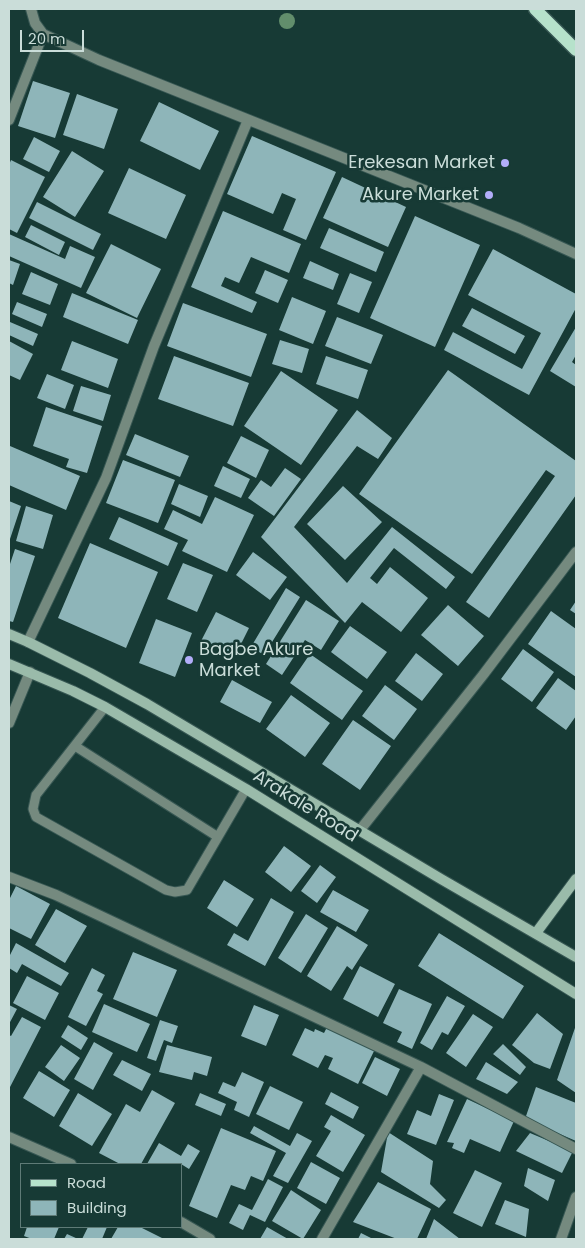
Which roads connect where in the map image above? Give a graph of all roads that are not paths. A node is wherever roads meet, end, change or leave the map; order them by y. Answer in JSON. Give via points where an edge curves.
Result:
{"nodes":[{"id":1,"x":32,"y":9,"type":"edge"},
{"id":2,"x":535,"y":9,"type":"edge"},
{"id":3,"x":43,"y":34,"type":"junction"},
{"id":4,"x":576,"y":50,"type":"edge"},
{"id":5,"x":9,"y":120,"type":"edge"},
{"id":6,"x":248,"y":120,"type":"junction"},
{"id":7,"x":576,"y":254,"type":"edge"},
{"id":8,"x":576,"y":552,"type":"edge"},
{"id":9,"x":9,"y":634,"type":"edge"},
{"id":10,"x":28,"y":642,"type":"junction"},
{"id":11,"x":9,"y":664,"type":"edge"},
{"id":12,"x":30,"y":672,"type":"junction"},
{"id":13,"x":105,"y":708,"type":"junction"},
{"id":14,"x":9,"y":724,"type":"edge"},
{"id":15,"x":75,"y":746,"type":"junction"},
{"id":16,"x":246,"y":788,"type":"junction"},
{"id":17,"x":360,"y":830,"type":"junction"},
{"id":18,"x":218,"y":837,"type":"junction"},
{"id":19,"x":9,"y":877,"type":"edge"},
{"id":20,"x":576,"y":880,"type":"edge"},
{"id":21,"x":536,"y":932,"type":"junction"},
{"id":22,"x":576,"y":957,"type":"edge"},
{"id":23,"x":576,"y":994,"type":"edge"},
{"id":24,"x":421,"y":1067,"type":"junction"},
{"id":25,"x":9,"y":1137,"type":"edge"},
{"id":26,"x":576,"y":1149,"type":"edge"},
{"id":27,"x":69,"y":1163,"type":"edge"},
{"id":28,"x":576,"y":1197,"type":"edge"},
{"id":29,"x":182,"y":1223,"type":"edge"},
{"id":30,"x":210,"y":1239,"type":"edge"},
{"id":31,"x":322,"y":1239,"type":"edge"},
{"id":32,"x":561,"y":1239,"type":"edge"}],
"edges":[{"from":1,"to":3,"type":"street","via":[[35,23]]},
{"from":2,"to":4,"type":"main road"},
{"from":3,"to":5,"type":"street"},
{"from":3,"to":6,"type":"street"},
{"from":6,"to":7,"type":"street","via":[[510,224]]},
{"from":6,"to":10,"type":"street","via":[[154,346],[106,478]]},
{"from":8,"to":17,"type":"street"},
{"from":9,"to":10,"type":"main road","name":"Arakale Road"},
{"from":10,"to":17,"type":"main road","name":"Arakale Road","via":[[147,704]]},
{"from":11,"to":12,"type":"main road","name":"Arakale Road"},
{"from":12,"to":13,"type":"main road","name":"Arakale Road"},
{"from":12,"to":14,"type":"street"},
{"from":13,"to":15,"type":"lane"},
{"from":13,"to":16,"type":"main road","name":"Arakale Road"},
{"from":15,"to":18,"type":"lane"},
{"from":15,"to":18,"type":"lane","via":[[36,795],[33,809],[36,817],[166,890],[175,892],[187,890]]},
{"from":16,"to":18,"type":"lane"},
{"from":16,"to":23,"type":"main road","name":"Arakale Road"},
{"from":17,"to":21,"type":"main road","name":"Arakale Road"},
{"from":19,"to":24,"type":"street","via":[[56,895]]},
{"from":20,"to":21,"type":"main road"},
{"from":21,"to":22,"type":"main road","name":"Arakale Road"},
{"from":24,"to":26,"type":"street"},
{"from":24,"to":31,"type":"street"},
{"from":25,"to":27,"type":"street"},
{"from":28,"to":32,"type":"street"},
{"from":29,"to":30,"type":"street"}]}
